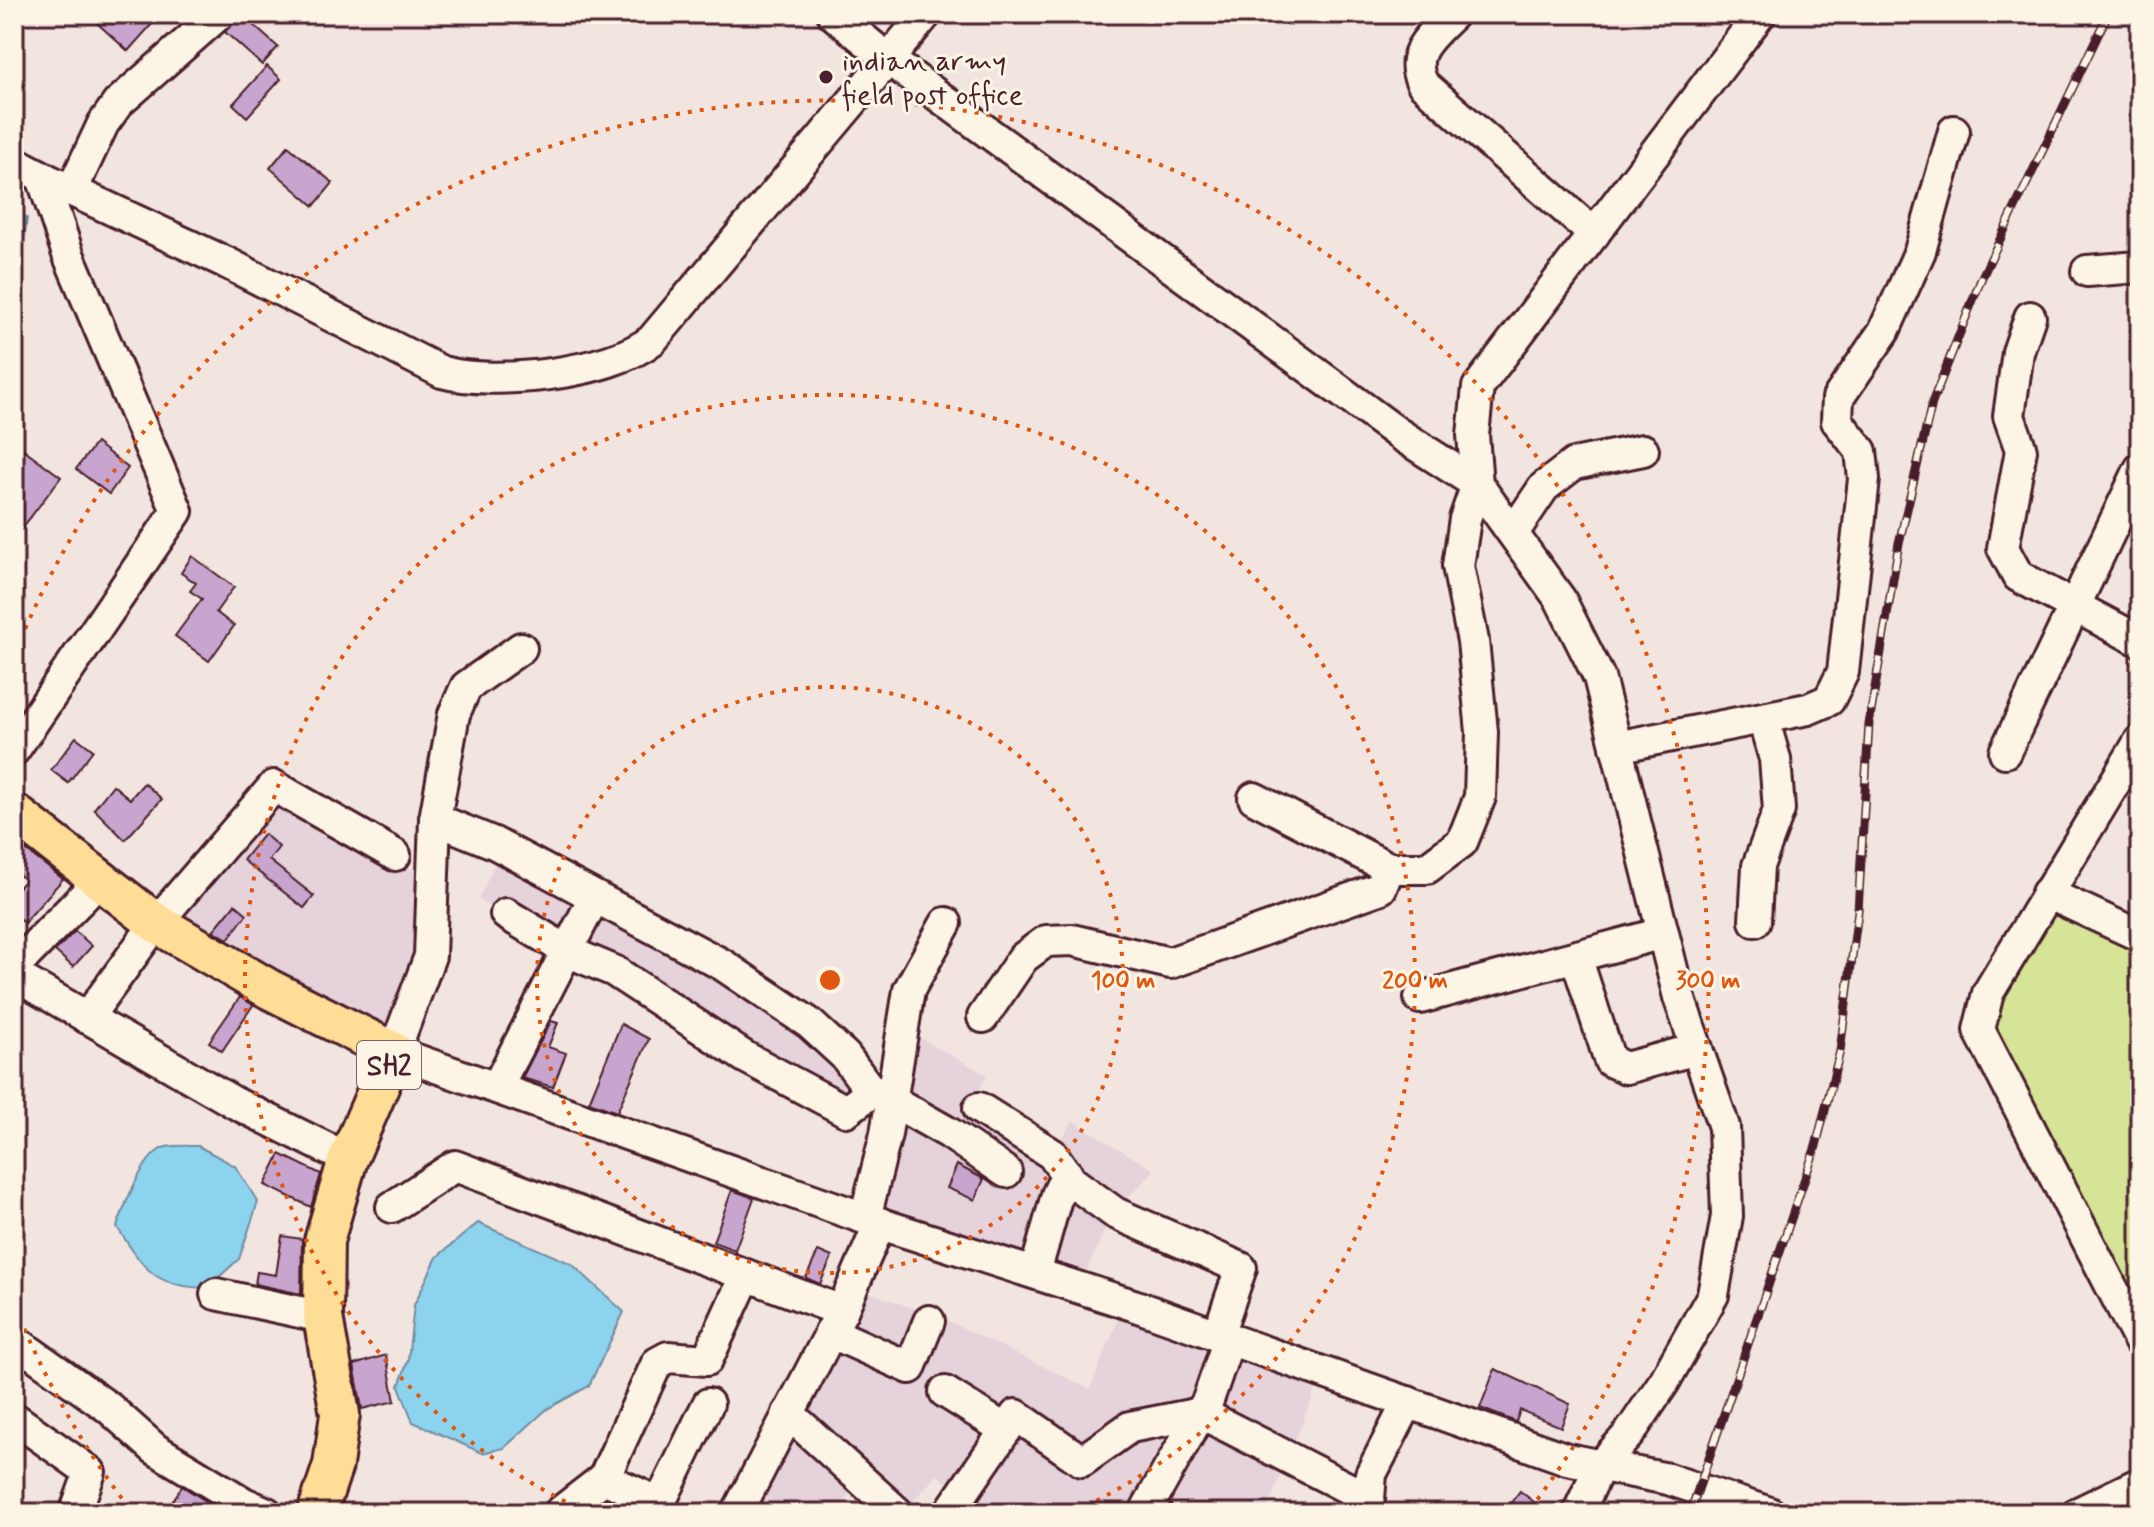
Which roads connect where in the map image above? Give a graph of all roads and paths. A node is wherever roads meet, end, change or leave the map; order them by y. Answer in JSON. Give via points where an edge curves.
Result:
{"nodes":[{"id":1,"x":833,"y":14,"type":"edge"},
{"id":2,"x":926,"y":14,"type":"edge"},
{"id":3,"x":1453,"y":14,"type":"edge"},
{"id":4,"x":1760,"y":14,"type":"edge"},
{"id":5,"x":217,"y":15,"type":"edge"},
{"id":6,"x":888,"y":59,"type":"junction"},
{"id":7,"x":1954,"y":131,"type":"dead end"},
{"id":8,"x":14,"y":162,"type":"edge"},
{"id":9,"x":43,"y":177,"type":"junction"},
{"id":10,"x":72,"y":190,"type":"junction"},
{"id":11,"x":1594,"y":234,"type":"junction"},
{"id":12,"x":2140,"y":267,"type":"edge"},
{"id":13,"x":2087,"y":271,"type":"dead end"},
{"id":14,"x":2030,"y":317,"type":"dead end"},
{"id":15,"x":1643,"y":450,"type":"dead end"},
{"id":16,"x":2140,"y":469,"type":"edge"},
{"id":17,"x":1477,"y":484,"type":"junction"},
{"id":18,"x":1513,"y":533,"type":"junction"},
{"id":19,"x":2074,"y":608,"type":"junction"},
{"id":20,"x":2140,"y":641,"type":"edge"},
{"id":21,"x":521,"y":648,"type":"dead end"},
{"id":22,"x":1763,"y":718,"type":"junction"},
{"id":23,"x":2140,"y":741,"type":"edge"},
{"id":24,"x":1616,"y":747,"type":"junction"},
{"id":25,"x":14,"y":750,"type":"edge"},
{"id":26,"x":2005,"y":752,"type":"dead end"},
{"id":27,"x":1254,"y":798,"type":"dead end"},
{"id":28,"x":14,"y":813,"type":"edge"},
{"id":29,"x":435,"y":819,"type":"junction"},
{"id":30,"x":395,"y":855,"type":"dead end"},
{"id":31,"x":1389,"y":868,"type":"junction"},
{"id":32,"x":99,"y":881,"type":"junction"},
{"id":33,"x":2047,"y":893,"type":"junction"},
{"id":34,"x":594,"y":898,"type":"junction"},
{"id":35,"x":506,"y":914,"type":"dead end"},
{"id":36,"x":1755,"y":921,"type":"dead end"},
{"id":37,"x":156,"y":923,"type":"junction"},
{"id":38,"x":946,"y":923,"type":"dead end"},
{"id":39,"x":1663,"y":933,"type":"junction"},
{"id":40,"x":2140,"y":936,"type":"edge"},
{"id":41,"x":569,"y":952,"type":"junction"},
{"id":42,"x":1576,"y":957,"type":"junction"},
{"id":43,"x":14,"y":967,"type":"edge"},
{"id":44,"x":14,"y":975,"type":"edge"},
{"id":45,"x":1420,"y":998,"type":"dead end"},
{"id":46,"x":983,"y":1017,"type":"dead end"},
{"id":47,"x":87,"y":1018,"type":"junction"},
{"id":48,"x":1697,"y":1049,"type":"junction"},
{"id":49,"x":394,"y":1052,"type":"junction"},
{"id":50,"x":497,"y":1087,"type":"junction"},
{"id":51,"x":881,"y":1096,"type":"junction"},
{"id":52,"x":979,"y":1108,"type":"dead end"},
{"id":53,"x":348,"y":1159,"type":"junction"},
{"id":54,"x":1006,"y":1172,"type":"dead end"},
{"id":55,"x":1067,"y":1174,"type":"junction"},
{"id":56,"x":392,"y":1207,"type":"dead end"},
{"id":57,"x":872,"y":1220,"type":"junction"},
{"id":58,"x":1035,"y":1273,"type":"junction"},
{"id":59,"x":746,"y":1275,"type":"junction"},
{"id":60,"x":216,"y":1294,"type":"dead end"},
{"id":61,"x":323,"y":1317,"type":"junction"},
{"id":62,"x":836,"y":1321,"type":"junction"},
{"id":63,"x":929,"y":1321,"type":"dead end"},
{"id":64,"x":1224,"y":1337,"type":"junction"},
{"id":65,"x":2140,"y":1342,"type":"edge"},
{"id":66,"x":22,"y":1346,"type":"dead end"},
{"id":67,"x":945,"y":1392,"type":"dead end"},
{"id":68,"x":1408,"y":1402,"type":"junction"},
{"id":69,"x":708,"y":1404,"type":"dead end"},
{"id":70,"x":788,"y":1413,"type":"junction"},
{"id":71,"x":1201,"y":1413,"type":"junction"},
{"id":72,"x":14,"y":1418,"type":"edge"},
{"id":73,"x":1006,"y":1430,"type":"junction"},
{"id":74,"x":1600,"y":1466,"type":"junction"},
{"id":75,"x":604,"y":1478,"type":"junction"},
{"id":76,"x":2140,"y":1483,"type":"edge"},
{"id":77,"x":657,"y":1508,"type":"edge"},
{"id":78,"x":1738,"y":1508,"type":"edge"},
{"id":79,"x":75,"y":1513,"type":"edge"},
{"id":80,"x":267,"y":1513,"type":"edge"},
{"id":81,"x":317,"y":1513,"type":"edge"},
{"id":82,"x":559,"y":1513,"type":"edge"},
{"id":83,"x":737,"y":1513,"type":"edge"},
{"id":84,"x":898,"y":1513,"type":"edge"},
{"id":85,"x":949,"y":1513,"type":"edge"},
{"id":86,"x":1156,"y":1513,"type":"edge"},
{"id":87,"x":1578,"y":1513,"type":"edge"},
{"id":88,"x":1770,"y":1513,"type":"edge"},
{"id":89,"x":2078,"y":1513,"type":"edge"}],
"edges":[{"from":1,"to":6,"type":"street"},
{"from":2,"to":6,"type":"street"},
{"from":3,"to":11,"type":"street","via":[[1417,56],[1416,72],[1423,84]]},
{"from":4,"to":11,"type":"street"},
{"from":5,"to":10,"type":"street","via":[[118,103]]},
{"from":6,"to":10,"type":"street","via":[[652,340],[634,354],[586,368],[490,378],[442,372]]},
{"from":6,"to":17,"type":"street","via":[[1399,434]]},
{"from":7,"to":22,"type":"street","via":[[1920,251],[1884,331],[1838,398],[1837,421],[1861,451],[1864,479],[1843,672],[1829,700]]},
{"from":8,"to":9,"type":"street"},
{"from":9,"to":10,"type":"street"},
{"from":9,"to":25,"type":"street","via":[[76,273],[177,511]]},
{"from":11,"to":17,"type":"street","via":[[1478,387],[1473,435]]},
{"from":12,"to":13,"type":"street"},
{"from":14,"to":19,"type":"street","via":[[2018,352],[2009,416],[2021,450],[2003,548],[2018,576]]},
{"from":15,"to":18,"type":"street","via":[[1574,464],[1544,487]]},
{"from":16,"to":19,"type":"street"},
{"from":17,"to":18,"type":"street"},
{"from":17,"to":31,"type":"street","via":[[1458,566],[1473,641],[1482,732],[1480,797],[1462,842],[1427,868]]},
{"from":18,"to":24,"type":"street","via":[[1560,599],[1599,677]]},
{"from":19,"to":20,"type":"street"},
{"from":19,"to":26,"type":"street"},
{"from":21,"to":29,"type":"street","via":[[466,687],[454,714]]},
{"from":22,"to":24,"type":"street"},
{"from":22,"to":36,"type":"street","via":[[1775,759],[1779,810],[1758,866]]},
{"from":23,"to":33,"type":"street"},
{"from":24,"to":39,"type":"street"},
{"from":27,"to":31,"type":"street"},
{"from":28,"to":32,"type":"main road","number":"SH2"},
{"from":29,"to":34,"type":"street","via":[[494,843]]},
{"from":29,"to":49,"type":"street","via":[[430,956]]},
{"from":30,"to":37,"type":"street","via":[[274,786]]},
{"from":31,"to":46,"type":"street","via":[[1381,888],[1170,963],[1072,940],[1046,941],[1023,958]]},
{"from":32,"to":37,"type":"main road","number":"SH2"},
{"from":32,"to":43,"type":"street"},
{"from":33,"to":40,"type":"street"},
{"from":33,"to":65,"type":"street","via":[[1988,993],[1979,1030]]},
{"from":34,"to":41,"type":"street"},
{"from":34,"to":51,"type":"street","via":[[723,965],[809,1023]]},
{"from":35,"to":41,"type":"street"},
{"from":37,"to":47,"type":"street"},
{"from":37,"to":49,"type":"main road","number":"SH2","via":[[269,989]]},
{"from":38,"to":51,"type":"street","via":[[909,990]]},
{"from":39,"to":42,"type":"street"},
{"from":39,"to":48,"type":"street"},
{"from":41,"to":50,"type":"street"},
{"from":41,"to":51,"type":"street","via":[[614,971],[745,1057],[846,1111]]},
{"from":42,"to":45,"type":"street"},
{"from":42,"to":48,"type":"street","via":[[1610,1061],[1626,1068]]},
{"from":44,"to":47,"type":"street"},
{"from":47,"to":53,"type":"street","via":[[235,1103]]},
{"from":48,"to":74,"type":"street","via":[[1724,1127],[1727,1216],[1713,1295],[1664,1382]]},
{"from":49,"to":50,"type":"street"},
{"from":49,"to":53,"type":"main road","number":"SH2"},
{"from":50,"to":57,"type":"street"},
{"from":51,"to":54,"type":"street"},
{"from":51,"to":57,"type":"street","via":[[886,1134]]},
{"from":52,"to":55,"type":"street","via":[[1052,1154]]},
{"from":53,"to":61,"type":"main road","number":"SH2","via":[[324,1241]]},
{"from":55,"to":58,"type":"street"},
{"from":55,"to":64,"type":"street","via":[[1115,1213],[1241,1268]]},
{"from":56,"to":59,"type":"street","via":[[455,1166]]},
{"from":57,"to":58,"type":"street"},
{"from":57,"to":62,"type":"street"},
{"from":58,"to":64,"type":"street"},
{"from":59,"to":62,"type":"street"},
{"from":59,"to":75,"type":"street","via":[[707,1360],[668,1357],[654,1366]]},
{"from":60,"to":61,"type":"street"},
{"from":61,"to":81,"type":"main road","number":"SH2","via":[[340,1414],[333,1465]]},
{"from":62,"to":63,"type":"street","via":[[910,1368]]},
{"from":62,"to":70,"type":"street"},
{"from":64,"to":68,"type":"street"},
{"from":64,"to":71,"type":"street"},
{"from":66,"to":80,"type":"street","via":[[109,1408],[155,1449]]},
{"from":67,"to":73,"type":"street"},
{"from":68,"to":71,"type":"street","via":[[1371,1474],[1369,1499]]},
{"from":68,"to":74,"type":"street"},
{"from":69,"to":77,"type":"street"},
{"from":70,"to":83,"type":"street"},
{"from":70,"to":84,"type":"street"},
{"from":71,"to":73,"type":"street","via":[[1130,1427],[1082,1461],[1016,1415]]},
{"from":71,"to":86,"type":"street","via":[[1147,1508]]},
{"from":72,"to":79,"type":"street","via":[[90,1472]]},
{"from":73,"to":85,"type":"street"},
{"from":74,"to":78,"type":"street","via":[[1668,1479]]},
{"from":74,"to":87,"type":"street"},
{"from":75,"to":77,"type":"street"},
{"from":75,"to":82,"type":"street"},
{"from":76,"to":89,"type":"street"},
{"from":78,"to":88,"type":"street"}]}
